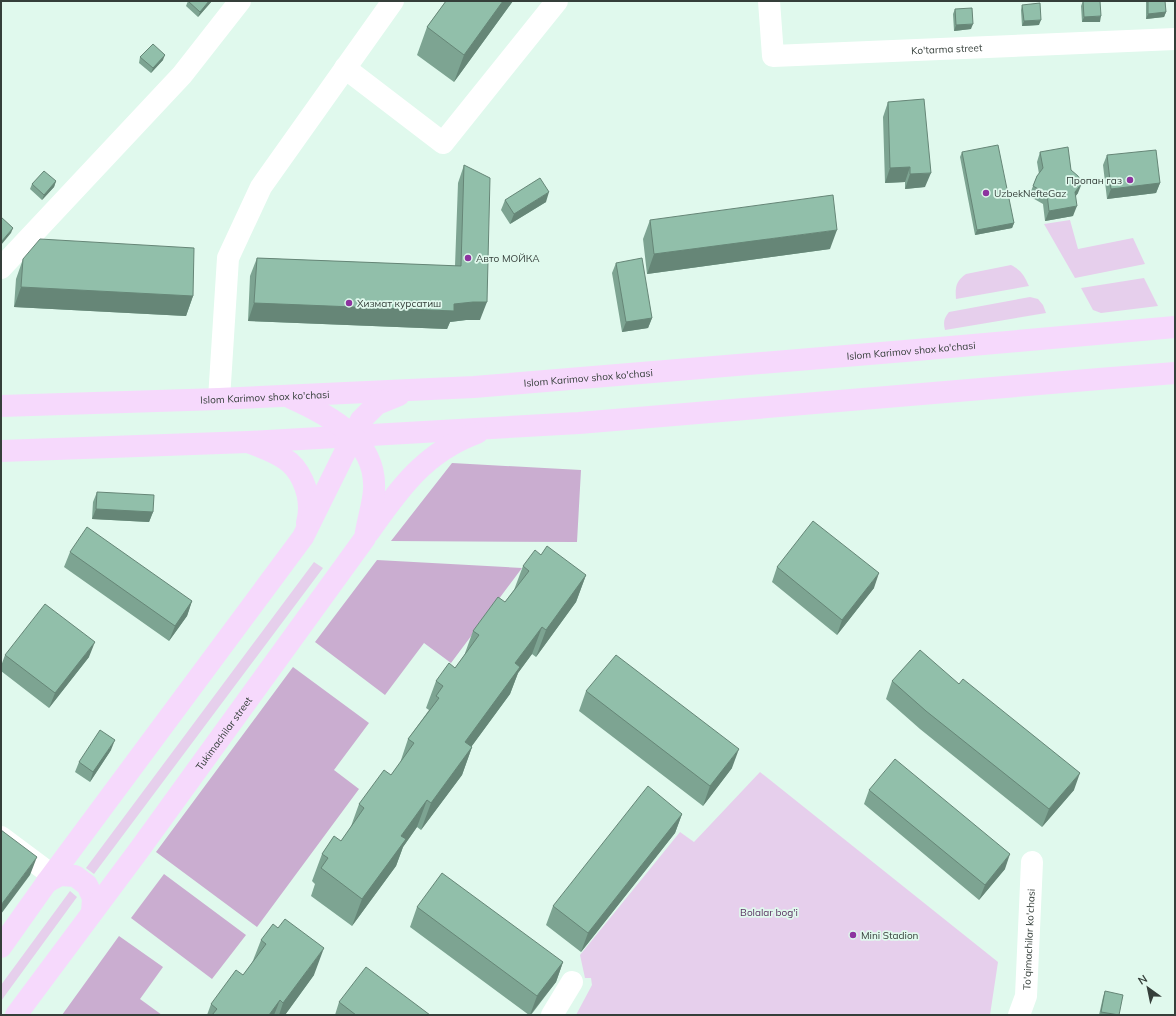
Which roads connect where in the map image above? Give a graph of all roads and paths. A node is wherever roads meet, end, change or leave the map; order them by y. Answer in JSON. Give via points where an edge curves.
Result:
{"nodes":[{"id":1,"x":240,"y":1,"type":"edge"},
{"id":2,"x":393,"y":1,"type":"edge"},
{"id":3,"x":557,"y":1,"type":"edge"},
{"id":4,"x":769,"y":1,"type":"edge"},
{"id":5,"x":1175,"y":39,"type":"edge"},
{"id":6,"x":345,"y":68,"type":"junction"},
{"id":7,"x":1,"y":268,"type":"edge"},
{"id":8,"x":1175,"y":327,"type":"edge"},
{"id":9,"x":1175,"y":373,"type":"edge"},
{"id":10,"x":411,"y":390,"type":"junction"},
{"id":11,"x":288,"y":396,"type":"junction"},
{"id":12,"x":219,"y":399,"type":"junction"},
{"id":13,"x":1,"y":406,"type":"edge"},
{"id":14,"x":491,"y":427,"type":"junction"},
{"id":15,"x":352,"y":435,"type":"junction"},
{"id":16,"x":248,"y":442,"type":"junction"},
{"id":17,"x":1,"y":451,"type":"edge"},
{"id":18,"x":303,"y":537,"type":"junction"},
{"id":19,"x":364,"y":538,"type":"junction"},
{"id":20,"x":1,"y":837,"type":"edge"},
{"id":21,"x":1032,"y":862,"type":"dead end"},
{"id":22,"x":50,"y":878,"type":"junction"},
{"id":23,"x":92,"y":912,"type":"junction"},
{"id":24,"x":1,"y":947,"type":"edge"},
{"id":25,"x":572,"y":982,"type":"dead end"},
{"id":26,"x":16,"y":1015,"type":"edge"},
{"id":27,"x":552,"y":1015,"type":"edge"},
{"id":28,"x":1019,"y":1015,"type":"edge"}],
"edges":[{"from":1,"to":7,"type":"street","via":[[182,75]]},
{"from":2,"to":6,"type":"street"},
{"from":3,"to":6,"type":"street","via":[[443,143]]},
{"from":4,"to":5,"type":"street","name":"Ko'tarma street","via":[[773,56]]},
{"from":6,"to":12,"type":"street","via":[[261,187],[228,258]]},
{"from":8,"to":10,"type":"main road","name":"Islom Karimov shox ko'chasi","via":[[474,388]]},
{"from":9,"to":14,"type":"main road","via":[[594,422]]},
{"from":10,"to":11,"type":"main road","name":"Islom Karimov shox ko'chasi"},
{"from":10,"to":15,"type":"main road","via":[[377,404],[360,420]]},
{"from":11,"to":12,"type":"main road","name":"Islom Karimov shox ko'chasi"},
{"from":11,"to":15,"type":"main road","name":"Tukimachilar street","via":[[316,410]]},
{"from":12,"to":13,"type":"main road","name":"Islom Karimov shox ko'chasi"},
{"from":14,"to":15,"type":"main road"},
{"from":14,"to":19,"type":"main road","via":[[459,440],[430,459],[394,497]]},
{"from":15,"to":16,"type":"main road"},
{"from":15,"to":18,"type":"main road"},
{"from":15,"to":19,"type":"main road","name":"Tukimachilar street","via":[[366,452],[373,471],[374,490]]},
{"from":16,"to":17,"type":"main road"},
{"from":16,"to":18,"type":"main road","via":[[281,456],[296,468],[305,487],[309,507]]},
{"from":18,"to":22,"type":"main road"},
{"from":19,"to":23,"type":"main road","name":"Tukimachilar street"},
{"from":20,"to":22,"type":"street"},
{"from":21,"to":28,"type":"street","name":"To'qimachilar ko'chasi","via":[[1026,996]]},
{"from":22,"to":23,"type":"main road","via":[[60,875],[75,876],[87,884],[93,898]]},
{"from":22,"to":24,"type":"main road"},
{"from":23,"to":26,"type":"main road","name":"Tukimachilar street"},
{"from":25,"to":27,"type":"street"}]}
